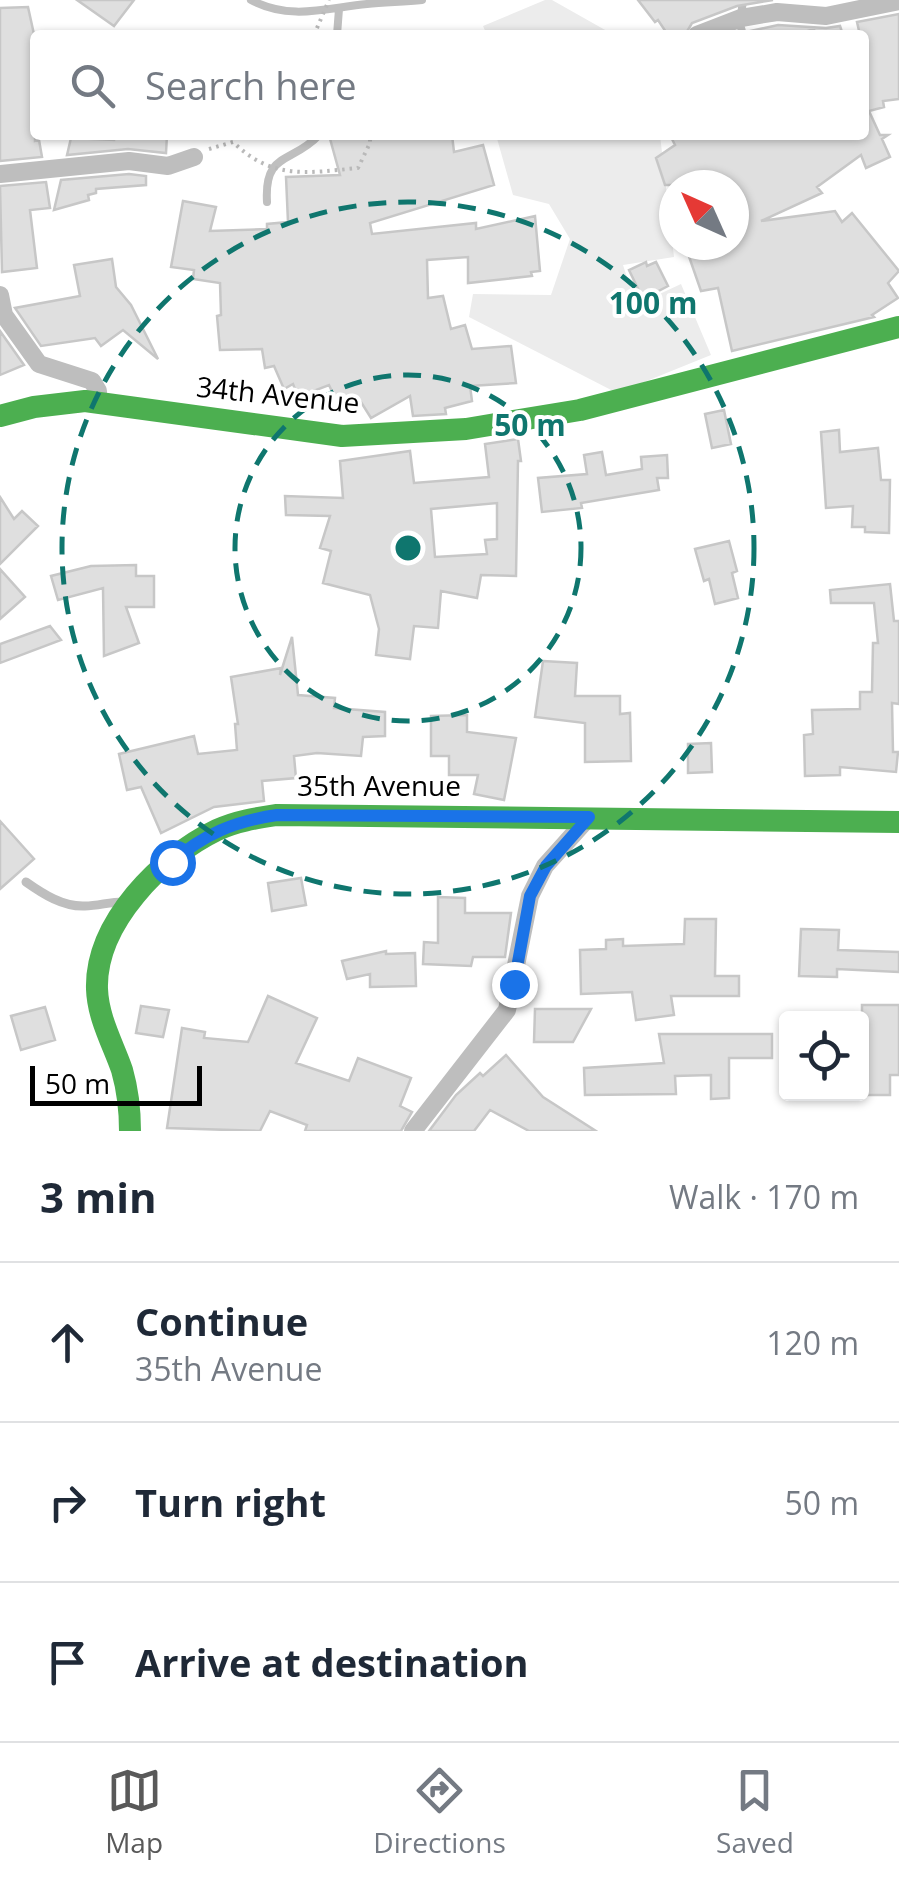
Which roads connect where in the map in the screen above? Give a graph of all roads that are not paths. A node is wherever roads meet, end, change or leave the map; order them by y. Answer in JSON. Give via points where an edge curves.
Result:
{"nodes":[{"id":1,"x":899,"y":1,"type":"edge"},
{"id":2,"x":710,"y":30,"type":"edge"},
{"id":3,"x":194,"y":157,"type":"road end"},
{"id":4,"x":0,"y":174,"type":"edge"},
{"id":5,"x":0,"y":295,"type":"edge"},
{"id":6,"x":899,"y":328,"type":"edge"},
{"id":7,"x":98,"y":402,"type":"junction"},
{"id":8,"x":0,"y":416,"type":"edge"},
{"id":9,"x":589,"y":817,"type":"junction"},
{"id":10,"x":899,"y":822,"type":"edge"},
{"id":11,"x":26,"y":882,"type":"dead end"},
{"id":12,"x":134,"y":902,"type":"junction"},
{"id":13,"x":130,"y":1131,"type":"edge"},
{"id":14,"x":413,"y":1131,"type":"edge"}],
"edges":[{"from":1,"to":2,"type":"street","via":[[826,16],[776,12]]},
{"from":3,"to":4,"type":"street","via":[[168,166],[130,162]]},
{"from":5,"to":7,"type":"street","via":[[4,315],[35,360],[92,381]]},
{"from":6,"to":7,"type":"street","name":"34th Avenue","via":[[580,410],[466,429],[322,435]]},
{"from":7,"to":8,"type":"street","name":"34th Avenue","via":[[66,401]]},
{"from":9,"to":10,"type":"street","name":"35th Avenue"},
{"from":9,"to":12,"type":"street","name":"35th Avenue","via":[[246,820],[194,843]]},
{"from":9,"to":14,"type":"street","via":[[546,866],[530,896],[507,1010]]},
{"from":11,"to":12,"type":"lane","via":[[68,904]]},
{"from":12,"to":13,"type":"street","name":"35th Avenue","via":[[114,925],[96,973],[100,1010],[129,1095]]}]}
